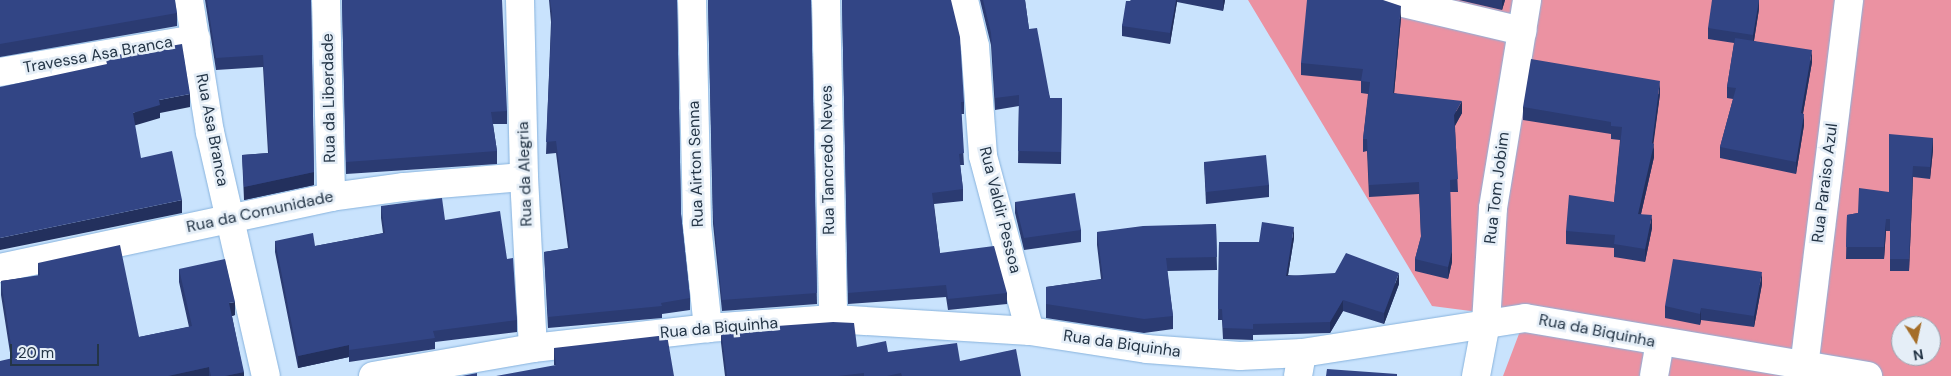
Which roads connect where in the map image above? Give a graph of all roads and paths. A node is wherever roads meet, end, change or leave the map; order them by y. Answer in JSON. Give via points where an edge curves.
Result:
{"nodes":[{"id":1,"x":189,"y":0,"type":"edge"},
{"id":2,"x":326,"y":0,"type":"edge"},
{"id":3,"x":520,"y":0,"type":"edge"},
{"id":4,"x":692,"y":0,"type":"edge"},
{"id":5,"x":826,"y":0,"type":"edge"},
{"id":6,"x":964,"y":0,"type":"edge"},
{"id":7,"x":1391,"y":0,"type":"edge"},
{"id":8,"x":1527,"y":0,"type":"edge"},
{"id":9,"x":1850,"y":0,"type":"edge"},
{"id":10,"x":1522,"y":32,"type":"junction"},
{"id":11,"x":196,"y":39,"type":"junction"},
{"id":12,"x":0,"y":72,"type":"edge"},
{"id":13,"x":524,"y":178,"type":"junction"},
{"id":14,"x":331,"y":197,"type":"junction"},
{"id":15,"x":230,"y":218,"type":"junction"},
{"id":16,"x":0,"y":268,"type":"edge"},
{"id":17,"x":833,"y":320,"type":"junction"},
{"id":18,"x":1486,"y":323,"type":"junction"},
{"id":19,"x":708,"y":328,"type":"junction"},
{"id":20,"x":1030,"y":331,"type":"junction"},
{"id":21,"x":1660,"y":343,"type":"junction"},
{"id":22,"x":533,"y":348,"type":"junction"},
{"id":23,"x":1300,"y":365,"type":"edge"},
{"id":24,"x":1804,"y":367,"type":"junction"},
{"id":25,"x":1835,"y":373,"type":"edge"},
{"id":26,"x":266,"y":376,"type":"edge"},
{"id":27,"x":373,"y":376,"type":"edge"},
{"id":28,"x":1476,"y":376,"type":"edge"},
{"id":29,"x":1654,"y":376,"type":"edge"},
{"id":30,"x":1868,"y":376,"type":"edge"}],
"edges":[{"from":1,"to":11,"type":"street","name":"Rua Asa Branca"},
{"from":2,"to":14,"type":"street","name":"Rua da Liberdade"},
{"from":3,"to":13,"type":"street","name":"Rua da Alegria"},
{"from":4,"to":19,"type":"street","name":"Rua Airton Senna","via":[[697,225]]},
{"from":5,"to":17,"type":"street","name":"Rua Tancredo Neves"},
{"from":6,"to":20,"type":"street","name":"Rua Valdir Pessoa","via":[[975,46],[983,156]]},
{"from":7,"to":10,"type":"street"},
{"from":8,"to":10,"type":"street","name":"Rua Tom Jobim"},
{"from":9,"to":24,"type":"street","name":"Rua Paraiso Azul"},
{"from":10,"to":18,"type":"street","name":"Rua Tom Jobim","via":[[1492,208]]},
{"from":11,"to":12,"type":"street","name":"Travessa Asa Branca"},
{"from":11,"to":15,"type":"street","name":"Rua Asa Branca","via":[[210,132]]},
{"from":13,"to":14,"type":"street","name":"Rua da Comunidade","via":[[404,187]]},
{"from":13,"to":22,"type":"street","name":"Rua da Alegria"},
{"from":14,"to":15,"type":"street","name":"Rua da Comunidade"},
{"from":15,"to":16,"type":"street","name":"Rua da Comunidade"},
{"from":15,"to":26,"type":"street","name":"Rua Asa Branca"},
{"from":17,"to":19,"type":"street","name":"Rua da Biquinha"},
{"from":17,"to":20,"type":"street","name":"Rua da Biquinha"},
{"from":18,"to":21,"type":"street","name":"Rua da Biquinha","via":[[1525,318]]},
{"from":18,"to":23,"type":"street","name":"Rua da Biquinha"},
{"from":18,"to":28,"type":"street","name":"Rua Tom Jobim"},
{"from":19,"to":22,"type":"street","name":"Rua da Biquinha"},
{"from":20,"to":23,"type":"street","name":"Rua da Biquinha"},
{"from":21,"to":24,"type":"street","name":"Rua da Biquinha"},
{"from":21,"to":29,"type":"street"},
{"from":22,"to":27,"type":"street","name":"Rua da Biquinha"},
{"from":24,"to":25,"type":"street","name":"Rua da Biquinha"},
{"from":25,"to":30,"type":"street","name":"Rua da Biquinha"}]}
